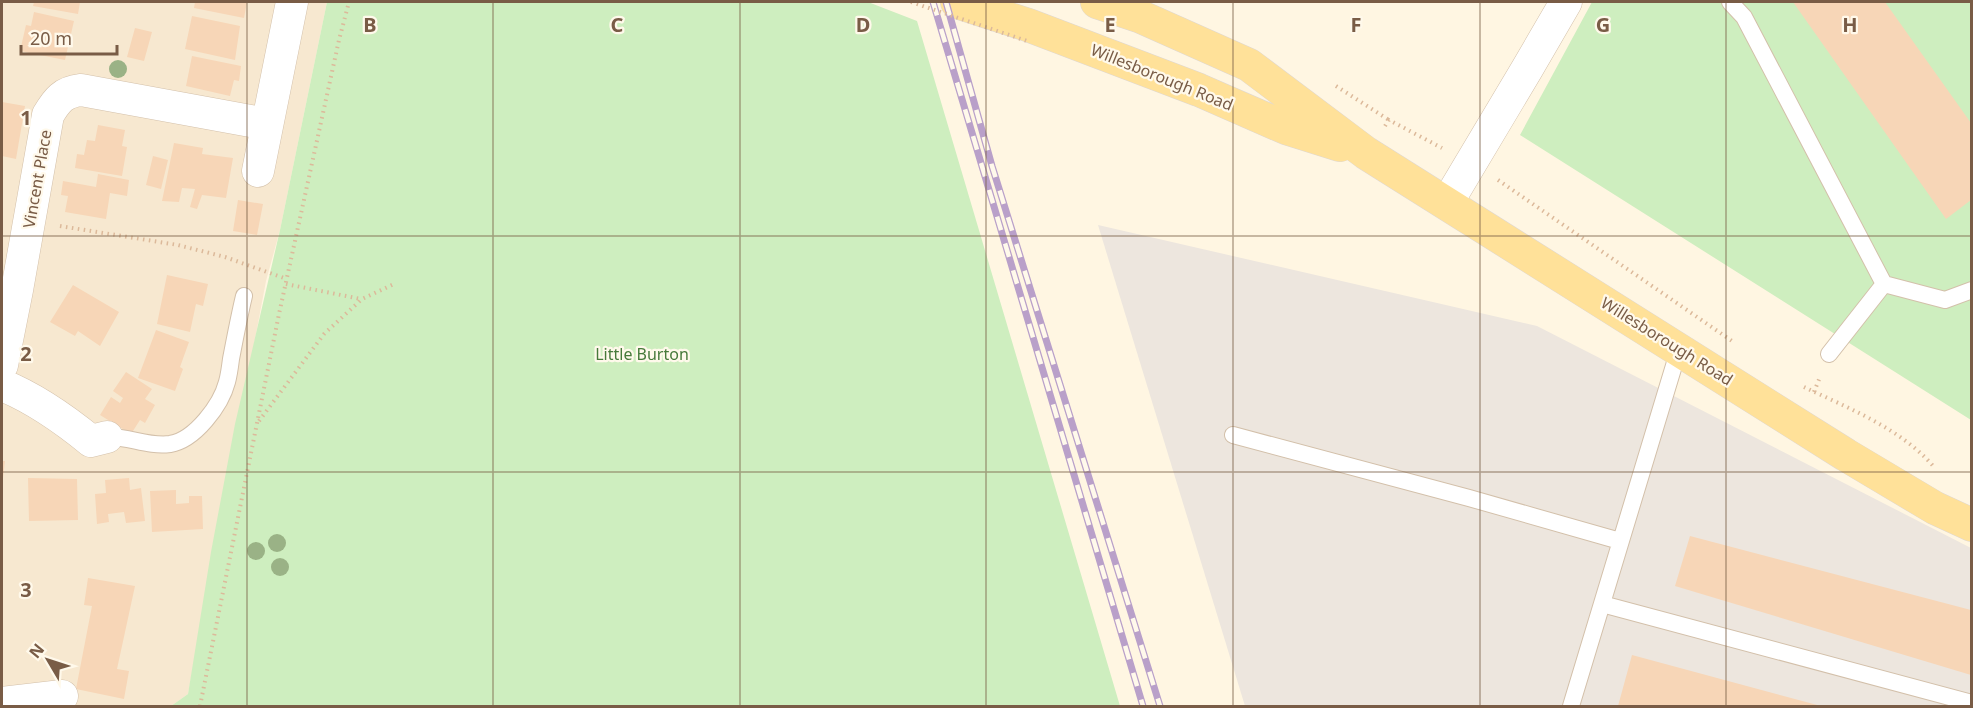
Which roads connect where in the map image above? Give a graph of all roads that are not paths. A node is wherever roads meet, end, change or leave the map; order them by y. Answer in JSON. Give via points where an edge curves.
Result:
{"nodes":[{"id":1,"x":292,"y":2,"type":"edge"},
{"id":2,"x":957,"y":2,"type":"edge"},
{"id":3,"x":1097,"y":2,"type":"edge"},
{"id":4,"x":1566,"y":2,"type":"edge"},
{"id":5,"x":1730,"y":2,"type":"edge"},
{"id":6,"x":267,"y":123,"type":"junction"},
{"id":7,"x":1366,"y":153,"type":"junction"},
{"id":8,"x":258,"y":171,"type":"dead end"},
{"id":9,"x":1447,"y":203,"type":"junction"},
{"id":10,"x":1884,"y":284,"type":"junction"},
{"id":11,"x":1971,"y":290,"type":"edge"},
{"id":12,"x":244,"y":296,"type":"dead end"},
{"id":13,"x":1679,"y":348,"type":"junction"},
{"id":14,"x":1829,"y":354,"type":"dead end"},
{"id":15,"x":2,"y":365,"type":"edge"},
{"id":16,"x":2,"y":385,"type":"edge"},
{"id":17,"x":1233,"y":435,"type":"dead end"},
{"id":18,"x":107,"y":437,"type":"joint"},
{"id":19,"x":1971,"y":525,"type":"edge"},
{"id":20,"x":1620,"y":541,"type":"junction"},
{"id":21,"x":1602,"y":604,"type":"junction"},
{"id":22,"x":62,"y":696,"type":"dead end"},
{"id":23,"x":2,"y":703,"type":"edge"},
{"id":24,"x":1971,"y":703,"type":"edge"},
{"id":25,"x":1571,"y":706,"type":"edge"}],
"edges":[{"from":1,"to":6,"type":"street"},
{"from":2,"to":7,"type":"main road","name":"Willesborough Road","via":[[1029,34],[1200,90],[1286,128]]},
{"from":3,"to":7,"type":"main road","name":"Willesborough Road","via":[[1139,16],[1249,65]]},
{"from":4,"to":9,"type":"street"},
{"from":5,"to":10,"type":"lane","via":[[1744,17]]},
{"from":6,"to":8,"type":"street"},
{"from":6,"to":15,"type":"street","name":"Vincent Place","via":[[81,90],[67,92],[57,101],[48,115]]},
{"from":7,"to":9,"type":"main road","name":"Willesborough Road"},
{"from":9,"to":13,"type":"main road","name":"Willesborough Road"},
{"from":10,"to":11,"type":"lane","via":[[1945,300]]},
{"from":10,"to":14,"type":"lane"},
{"from":12,"to":18,"type":"lane","via":[[227,383],[203,423],[191,435],[172,444]]},
{"from":13,"to":19,"type":"main road","name":"Willesborough Road","via":[[1846,455]]},
{"from":13,"to":20,"type":"lane"},
{"from":16,"to":18,"type":"street","via":[[69,423],[91,441]]},
{"from":17,"to":20,"type":"lane"},
{"from":20,"to":21,"type":"lane"},
{"from":21,"to":24,"type":"lane"},
{"from":21,"to":25,"type":"lane"},
{"from":22,"to":23,"type":"street"}]}
